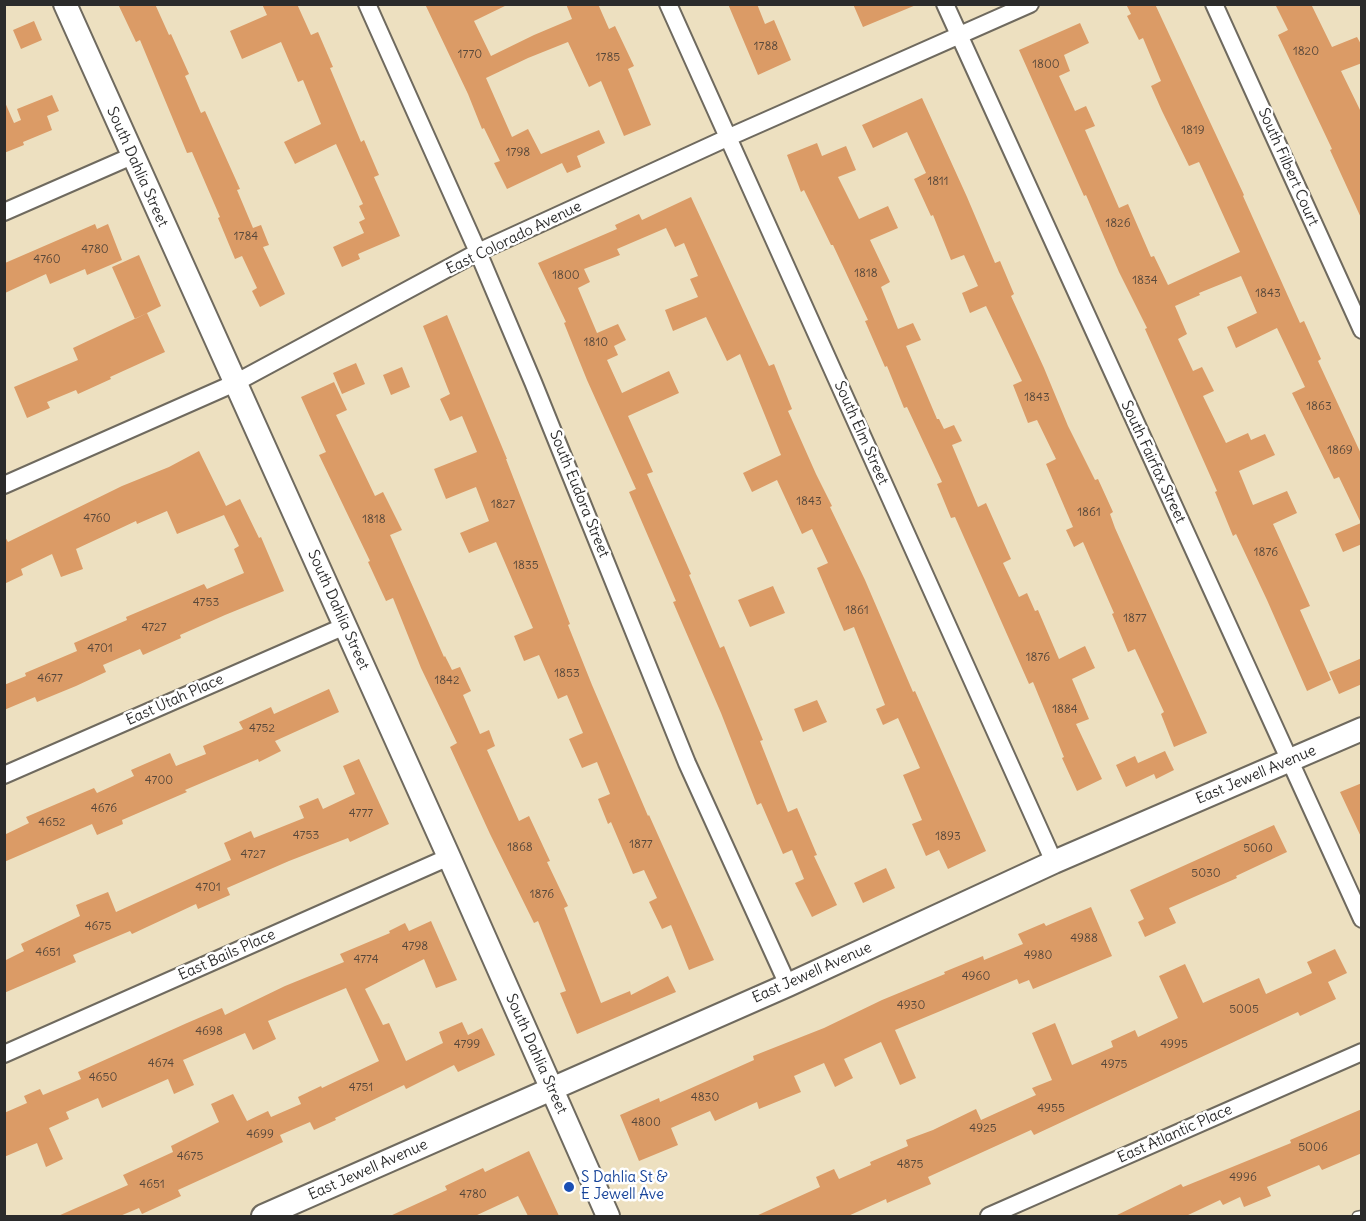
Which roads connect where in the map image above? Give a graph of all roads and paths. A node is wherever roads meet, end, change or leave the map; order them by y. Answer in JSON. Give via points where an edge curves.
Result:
{"nodes":[{"id":1,"x":65,"y":4,"type":"edge"},
{"id":2,"x":368,"y":4,"type":"edge"},
{"id":3,"x":668,"y":4,"type":"edge"},
{"id":4,"x":945,"y":4,"type":"edge"},
{"id":5,"x":1030,"y":4,"type":"edge"},
{"id":6,"x":1215,"y":4,"type":"edge"},
{"id":7,"x":959,"y":36,"type":"junction"},
{"id":8,"x":728,"y":138,"type":"junction"},
{"id":9,"x":132,"y":156,"type":"junction"},
{"id":10,"x":4,"y":212,"type":"edge"},
{"id":11,"x":478,"y":252,"type":"junction"},
{"id":12,"x":1362,"y":330,"type":"edge"},
{"id":13,"x":235,"y":383,"type":"junction"},
{"id":14,"x":4,"y":486,"type":"edge"},
{"id":15,"x":345,"y":626,"type":"junction"},
{"id":16,"x":1362,"y":729,"type":"edge"},
{"id":17,"x":1290,"y":761,"type":"junction"},
{"id":18,"x":4,"y":775,"type":"edge"},
{"id":19,"x":449,"y":857,"type":"junction"},
{"id":20,"x":1054,"y":862,"type":"junction"},
{"id":21,"x":1362,"y":919,"type":"edge"},
{"id":22,"x":788,"y":985,"type":"junction"},
{"id":23,"x":1362,"y":1052,"type":"edge"},
{"id":24,"x":4,"y":1054,"type":"edge"},
{"id":25,"x":551,"y":1089,"type":"junction"},
{"id":26,"x":1362,"y":1215,"type":"edge"},
{"id":27,"x":263,"y":1216,"type":"edge"},
{"id":28,"x":608,"y":1216,"type":"edge"},
{"id":29,"x":989,"y":1216,"type":"edge"},
{"id":30,"x":1357,"y":1216,"type":"edge"}],
"edges":[{"from":1,"to":9,"type":"street","name":"South Dahlia Street"},
{"from":2,"to":11,"type":"street","name":"South Eudora Street"},
{"from":3,"to":8,"type":"street","name":"South Elm Street"},
{"from":4,"to":7,"type":"street","name":"South Fairfax Street"},
{"from":5,"to":7,"type":"street","name":"East Colorado Avenue"},
{"from":6,"to":12,"type":"street","name":"South Filbert Court"},
{"from":7,"to":8,"type":"street","name":"East Colorado Avenue"},
{"from":7,"to":17,"type":"street","name":"South Fairfax Street"},
{"from":8,"to":11,"type":"street","name":"East Colorado Avenue"},
{"from":8,"to":20,"type":"street","name":"South Elm Street"},
{"from":9,"to":10,"type":"street"},
{"from":9,"to":13,"type":"street","name":"South Dahlia Street"},
{"from":11,"to":13,"type":"street","name":"East Colorado Avenue"},
{"from":11,"to":22,"type":"street","name":"South Eudora Street","via":[[687,763]]},
{"from":13,"to":14,"type":"street","name":"East Colorado Avenue"},
{"from":13,"to":15,"type":"street","name":"South Dahlia Street"},
{"from":15,"to":18,"type":"street","name":"East Utah Place"},
{"from":15,"to":19,"type":"street","name":"South Dahlia Street"},
{"from":16,"to":17,"type":"street","name":"East Jewell Avenue"},
{"from":17,"to":20,"type":"street","name":"East Jewell Avenue"},
{"from":17,"to":21,"type":"street","name":"South Fairfax Street"},
{"from":19,"to":24,"type":"street","name":"East Bails Place"},
{"from":19,"to":25,"type":"street","name":"South Dahlia Street"},
{"from":20,"to":22,"type":"street","name":"East Jewell Avenue"},
{"from":22,"to":25,"type":"street","name":"East Jewell Avenue"},
{"from":23,"to":29,"type":"street","name":"East Atlantic Place"},
{"from":25,"to":27,"type":"street","name":"East Jewell Avenue"},
{"from":25,"to":28,"type":"street","name":"South Dahlia Street"},
{"from":26,"to":30,"type":"lane"}]}
